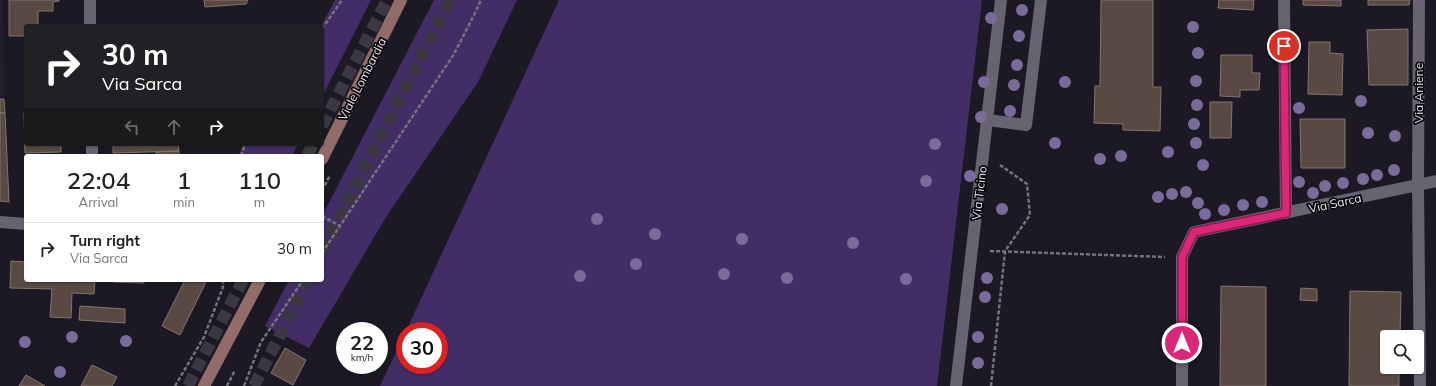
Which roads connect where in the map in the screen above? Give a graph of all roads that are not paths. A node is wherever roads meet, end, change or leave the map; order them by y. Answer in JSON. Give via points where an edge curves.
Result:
{"nodes":[{"id":1,"x":90,"y":0,"type":"edge"},
{"id":2,"x":401,"y":0,"type":"edge"},
{"id":3,"x":1001,"y":0,"type":"edge"},
{"id":4,"x":1041,"y":0,"type":"edge"},
{"id":5,"x":1284,"y":0,"type":"edge"},
{"id":6,"x":1419,"y":0,"type":"edge"},
{"id":7,"x":90,"y":24,"type":"edge"},
{"id":8,"x":988,"y":120,"type":"junction"},
{"id":9,"x":324,"y":155,"type":"edge"},
{"id":10,"x":1436,"y":181,"type":"edge"},
{"id":11,"x":1418,"y":185,"type":"junction"},
{"id":12,"x":1286,"y":213,"type":"junction"},
{"id":13,"x":0,"y":222,"type":"edge"},
{"id":14,"x":24,"y":224,"type":"edge"},
{"id":15,"x":259,"y":282,"type":"edge"},
{"id":16,"x":204,"y":386,"type":"edge"},
{"id":17,"x":956,"y":386,"type":"edge"},
{"id":18,"x":1182,"y":386,"type":"edge"},
{"id":19,"x":1420,"y":386,"type":"edge"}],
"edges":[{"from":1,"to":7,"type":"street"},
{"from":2,"to":9,"type":"street","name":"Viale Lombardia"},
{"from":3,"to":8,"type":"street","name":"Via Ticino"},
{"from":4,"to":8,"type":"street","via":[[1026,125]]},
{"from":5,"to":12,"type":"street"},
{"from":6,"to":11,"type":"street","name":"Via Aniene"},
{"from":8,"to":17,"type":"street","name":"Via Ticino"},
{"from":10,"to":11,"type":"street","name":"Via Sarca"},
{"from":11,"to":12,"type":"street","name":"Via Sarca"},
{"from":11,"to":19,"type":"street"},
{"from":12,"to":18,"type":"street","name":"Via Sarca","via":[[1194,232],[1182,257]]},
{"from":13,"to":14,"type":"street"},
{"from":15,"to":16,"type":"street"}]}
